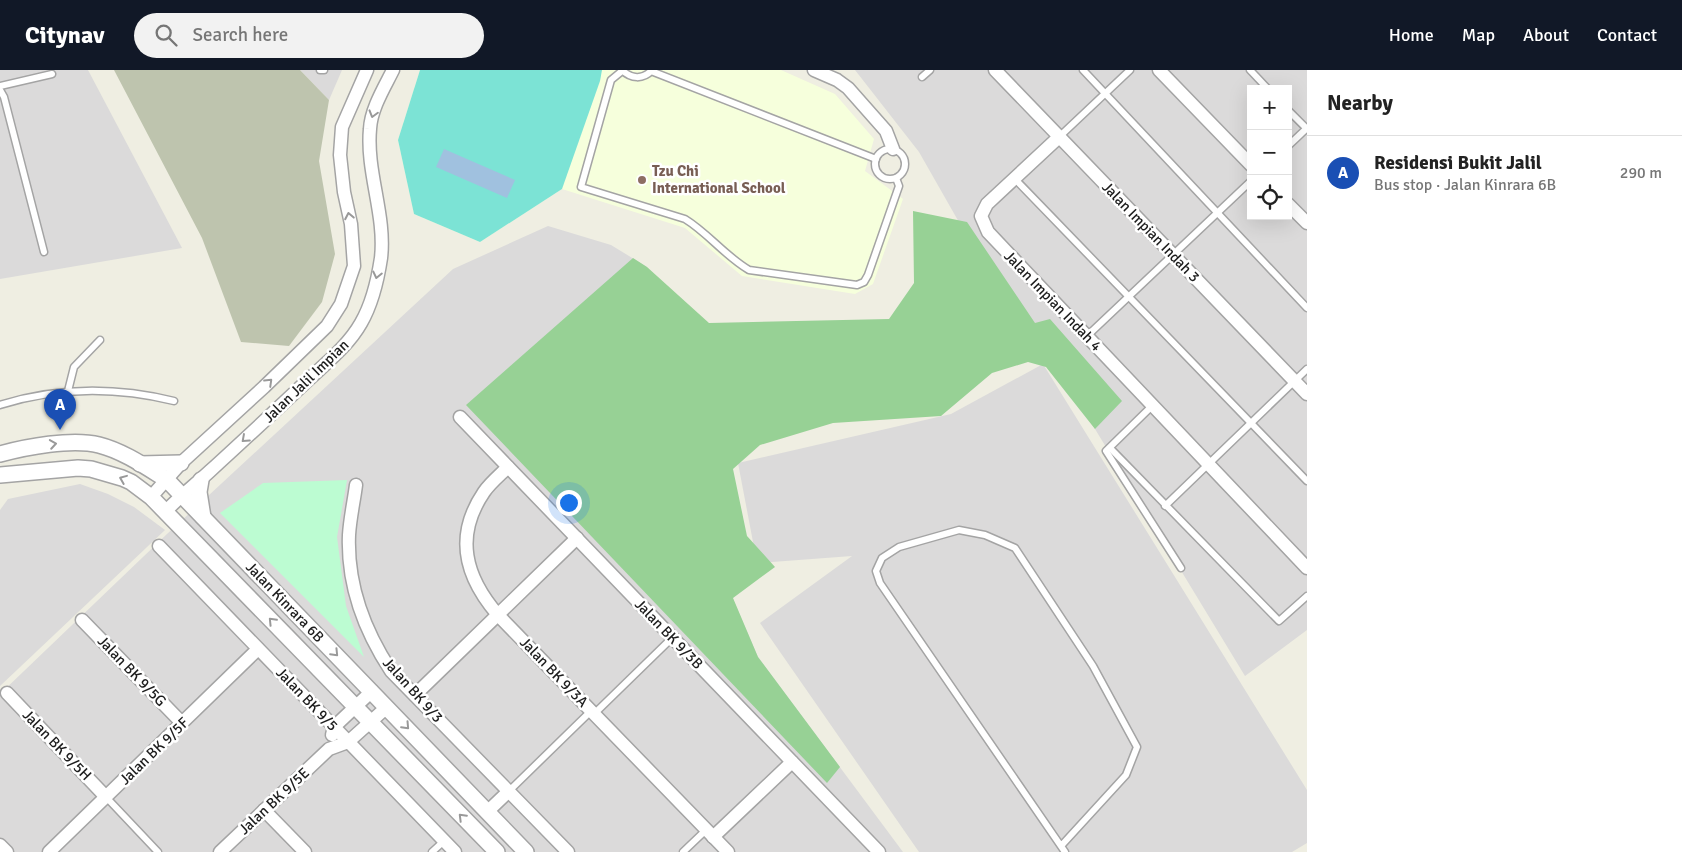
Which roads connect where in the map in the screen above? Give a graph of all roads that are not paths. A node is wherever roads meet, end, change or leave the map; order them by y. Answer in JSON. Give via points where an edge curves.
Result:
{"nodes":[{"id":1,"x":320,"y":70,"type":"edge"},
{"id":2,"x":324,"y":70,"type":"edge"},
{"id":3,"x":367,"y":70,"type":"edge"},
{"id":4,"x":394,"y":70,"type":"edge"},
{"id":5,"x":622,"y":70,"type":"edge"},
{"id":6,"x":814,"y":70,"type":"edge"},
{"id":7,"x":930,"y":70,"type":"edge"},
{"id":8,"x":995,"y":70,"type":"edge"},
{"id":9,"x":1083,"y":70,"type":"edge"},
{"id":10,"x":1130,"y":70,"type":"edge"},
{"id":11,"x":1159,"y":70,"type":"edge"},
{"id":12,"x":1250,"y":70,"type":"edge"},
{"id":13,"x":651,"y":71,"type":"edge"},
{"id":14,"x":52,"y":74,"type":"dead end"},
{"id":15,"x":922,"y":77,"type":"dead end"},
{"id":16,"x":1264,"y":85,"type":"edge"},
{"id":17,"x":0,"y":86,"type":"edge"},
{"id":18,"x":0,"y":90,"type":"edge"},
{"id":19,"x":1106,"y":93,"type":"junction"},
{"id":20,"x":1292,"y":114,"type":"edge"},
{"id":21,"x":1307,"y":128,"type":"edge"},
{"id":22,"x":1059,"y":136,"type":"junction"},
{"id":23,"x":1292,"y":142,"type":"edge"},
{"id":24,"x":893,"y":149,"type":"junction"},
{"id":25,"x":876,"y":159,"type":"junction"},
{"id":26,"x":1247,"y":161,"type":"edge"},
{"id":27,"x":896,"y":178,"type":"junction"},
{"id":28,"x":1014,"y":178,"type":"junction"},
{"id":29,"x":1247,"y":185,"type":"edge"},
{"id":30,"x":1292,"y":208,"type":"edge"},
{"id":31,"x":1217,"y":213,"type":"junction"},
{"id":32,"x":1307,"y":223,"type":"edge"},
{"id":33,"x":44,"y":252,"type":"dead end"},
{"id":34,"x":1173,"y":255,"type":"junction"},
{"id":35,"x":1129,"y":297,"type":"junction"},
{"id":36,"x":1307,"y":308,"type":"edge"},
{"id":37,"x":1087,"y":336,"type":"junction"},
{"id":38,"x":100,"y":340,"type":"dead end"},
{"id":39,"x":1307,"y":370,"type":"edge"},
{"id":40,"x":1295,"y":382,"type":"junction"},
{"id":41,"x":68,"y":391,"type":"junction"},
{"id":42,"x":1307,"y":394,"type":"edge"},
{"id":43,"x":174,"y":400,"type":"dead end"},
{"id":44,"x":0,"y":405,"type":"edge"},
{"id":45,"x":1152,"y":406,"type":"junction"},
{"id":46,"x":460,"y":417,"type":"dead end"},
{"id":47,"x":1251,"y":423,"type":"junction"},
{"id":48,"x":1110,"y":448,"type":"junction"},
{"id":49,"x":2,"y":453,"type":"edge"},
{"id":50,"x":182,"y":463,"type":"junction"},
{"id":51,"x":140,"y":464,"type":"junction"},
{"id":52,"x":1207,"y":464,"type":"junction"},
{"id":53,"x":508,"y":467,"type":"junction"},
{"id":54,"x":2,"y":476,"type":"edge"},
{"id":55,"x":167,"y":480,"type":"junction"},
{"id":56,"x":201,"y":480,"type":"junction"},
{"id":57,"x":1307,"y":481,"type":"edge"},
{"id":58,"x":356,"y":485,"type":"dead end"},
{"id":59,"x":181,"y":495,"type":"junction"},
{"id":60,"x":151,"y":497,"type":"junction"},
{"id":61,"x":1165,"y":506,"type":"junction"},
{"id":62,"x":165,"y":512,"type":"junction"},
{"id":63,"x":204,"y":518,"type":"junction"},
{"id":64,"x":576,"y":538,"type":"junction"},
{"id":65,"x":159,"y":546,"type":"dead end"},
{"id":66,"x":1181,"y":568,"type":"dead end"},
{"id":67,"x":1307,"y":568,"type":"edge"},
{"id":68,"x":1307,"y":596,"type":"edge"},
{"id":69,"x":498,"y":615,"type":"junction"},
{"id":70,"x":82,"y":620,"type":"dead end"},
{"id":71,"x":672,"y":638,"type":"junction"},
{"id":72,"x":258,"y":649,"type":"junction"},
{"id":73,"x":372,"y":691,"type":"junction"},
{"id":74,"x":7,"y":693,"type":"dead end"},
{"id":75,"x":415,"y":695,"type":"junction"},
{"id":76,"x":354,"y":707,"type":"junction"},
{"id":77,"x":387,"y":707,"type":"junction"},
{"id":78,"x":592,"y":712,"type":"junction"},
{"id":79,"x":182,"y":723,"type":"junction"},
{"id":80,"x":370,"y":723,"type":"junction"},
{"id":81,"x":334,"y":727,"type":"junction"},
{"id":82,"x":348,"y":742,"type":"junction"},
{"id":83,"x":329,"y":749,"type":"junction"},
{"id":84,"x":792,"y":762,"type":"junction"},
{"id":85,"x":509,"y":791,"type":"junction"},
{"id":86,"x":106,"y":797,"type":"junction"},
{"id":87,"x":264,"y":810,"type":"junction"},
{"id":88,"x":487,"y":812,"type":"junction"},
{"id":89,"x":709,"y":833,"type":"junction"},
{"id":90,"x":444,"y":841,"type":"junction"},
{"id":91,"x":0,"y":845,"type":"edge"},
{"id":92,"x":1063,"y":849,"type":"edge"},
{"id":93,"x":7,"y":852,"type":"edge"},
{"id":94,"x":49,"y":852,"type":"edge"},
{"id":95,"x":158,"y":852,"type":"edge"},
{"id":96,"x":220,"y":852,"type":"edge"},
{"id":97,"x":305,"y":852,"type":"edge"},
{"id":98,"x":432,"y":852,"type":"edge"},
{"id":99,"x":454,"y":852,"type":"edge"},
{"id":100,"x":497,"y":852,"type":"edge"},
{"id":101,"x":526,"y":852,"type":"edge"},
{"id":102,"x":568,"y":852,"type":"edge"},
{"id":103,"x":683,"y":852,"type":"edge"},
{"id":104,"x":728,"y":852,"type":"edge"},
{"id":105,"x":878,"y":852,"type":"edge"}],
"edges":[{"from":1,"to":2,"type":"lane"},
{"from":50,"to":3,"type":"street","name":"Jalan Jalil Impian","one_way":true,"via":[[327,326],[341,304],[354,266],[354,246],[340,155],[342,127]]},
{"from":4,"to":56,"type":"street","name":"Jalan Jalil Impian","one_way":true,"via":[[375,108],[370,128],[381,257],[362,322],[348,342]]},
{"from":5,"to":13,"type":"lane","via":[[633,77]]},
{"from":5,"to":27,"type":"lane","via":[[611,80],[581,187],[685,219],[749,270],[857,285],[864,282],[899,186]]},
{"from":6,"to":24,"type":"street","via":[[848,88],[886,131]]},
{"from":7,"to":15,"type":"lane"},
{"from":8,"to":22,"type":"street","name":"Jalan Impian Indah 3"},
{"from":9,"to":19,"type":"lane"},
{"from":10,"to":19,"type":"lane"},
{"from":11,"to":26,"type":"street"},
{"from":12,"to":16,"type":"lane"},
{"from":13,"to":25,"type":"lane"},
{"from":14,"to":17,"type":"lane"},
{"from":18,"to":33,"type":"lane"},
{"from":19,"to":22,"type":"lane"},
{"from":19,"to":31,"type":"lane"},
{"from":20,"to":21,"type":"lane"},
{"from":21,"to":23,"type":"lane"},
{"from":22,"to":28,"type":"street","name":"Jalan Impian Indah 4"},
{"from":22,"to":34,"type":"street","name":"Jalan Impian Indah 3"},
{"from":24,"to":25,"type":"lane","via":[[884,150]]},
{"from":24,"to":27,"type":"lane","via":[[905,162],[903,171]]},
{"from":25,"to":27,"type":"lane","via":[[878,173],[886,178]]},
{"from":28,"to":35,"type":"lane"},
{"from":28,"to":37,"type":"street","name":"Jalan Impian Indah 4","via":[[987,204],[981,216],[988,232]]},
{"from":29,"to":31,"type":"lane"},
{"from":30,"to":32,"type":"street"},
{"from":31,"to":34,"type":"lane"},
{"from":31,"to":36,"type":"lane"},
{"from":34,"to":35,"type":"lane"},
{"from":34,"to":40,"type":"street","name":"Jalan Impian Indah 3"},
{"from":35,"to":37,"type":"lane"},
{"from":35,"to":47,"type":"lane"},
{"from":37,"to":45,"type":"street","name":"Jalan Impian Indah 4"},
{"from":38,"to":41,"type":"lane","via":[[74,367]]},
{"from":39,"to":40,"type":"lane"},
{"from":40,"to":42,"type":"street","name":"Jalan Impian Indah 3"},
{"from":40,"to":47,"type":"lane"},
{"from":41,"to":43,"type":"lane","via":[[120,392]]},
{"from":41,"to":44,"type":"lane"},
{"from":45,"to":48,"type":"lane"},
{"from":45,"to":52,"type":"street","name":"Jalan Impian Indah 4"},
{"from":46,"to":53,"type":"street","name":"Jalan BK 9/3B"},
{"from":47,"to":52,"type":"lane"},
{"from":47,"to":57,"type":"lane"},
{"from":48,"to":61,"type":"lane"},
{"from":48,"to":66,"type":"lane","via":[[1106,451]]},
{"from":49,"to":51,"type":"street","name":"Jalan Kinrara 6B","one_way":true,"via":[[60,442],[98,445]]},
{"from":50,"to":51,"type":"street"},
{"from":50,"to":55,"type":"street","name":"Jalan Jalil Impian"},
{"from":51,"to":55,"type":"street","name":"Jalan Kinrara 6B"},
{"from":52,"to":61,"type":"lane"},
{"from":52,"to":67,"type":"street","name":"Jalan Impian Indah 4"},
{"from":53,"to":64,"type":"street","name":"Jalan BK 9/3B"},
{"from":53,"to":69,"type":"street","name":"Jalan BK 9/3A","via":[[484,491],[467,532],[466,552],[470,571],[486,601]]},
{"from":60,"to":54,"type":"street","name":"Jalan Kinrara 6B","one_way":true,"via":[[131,482],[91,469]]},
{"from":55,"to":59,"type":"street","name":"Jalan Kinrara 6B"},
{"from":55,"to":60,"type":"street","name":"Jalan Jalil Impian"},
{"from":56,"to":59,"type":"street","name":"Jalan Jalil Impian"},
{"from":56,"to":63,"type":"street","via":[[199,492]]},
{"from":58,"to":75,"type":"street","name":"Jalan BK 9/3","via":[[349,534],[350,569],[357,603],[381,656]]},
{"from":59,"to":62,"type":"street","name":"Jalan Jalil Impian"},
{"from":59,"to":63,"type":"street","name":"Jalan Kinrara 6B"},
{"from":60,"to":62,"type":"street","name":"Jalan Kinrara 6B"},
{"from":61,"to":68,"type":"lane","via":[[1279,621]]},
{"from":76,"to":62,"type":"street","name":"Jalan Kinrara 6B","one_way":true},
{"from":63,"to":73,"type":"street","name":"Jalan Kinrara 6B","one_way":true},
{"from":64,"to":69,"type":"street"},
{"from":64,"to":71,"type":"street","name":"Jalan BK 9/3B"},
{"from":65,"to":72,"type":"street","name":"Jalan BK 9/5"},
{"from":69,"to":75,"type":"street"},
{"from":69,"to":78,"type":"street","name":"Jalan BK 9/3A"},
{"from":70,"to":79,"type":"street","name":"Jalan BK 9/5G"},
{"from":71,"to":78,"type":"lane"},
{"from":71,"to":84,"type":"street","name":"Jalan BK 9/3B"},
{"from":72,"to":79,"type":"street","name":"Jalan BK 9/5F"},
{"from":72,"to":81,"type":"street","name":"Jalan BK 9/5"},
{"from":73,"to":76,"type":"street"},
{"from":73,"to":77,"type":"street","name":"Jalan Kinrara 6B"},
{"from":74,"to":86,"type":"street","name":"Jalan BK 9/5H"},
{"from":75,"to":85,"type":"street","name":"Jalan BK 9/3"},
{"from":76,"to":80,"type":"street","name":"Jalan Kinrara 6B"},
{"from":76,"to":81,"type":"street"},
{"from":77,"to":80,"type":"street","name":"Jalan BK 9/5E"},
{"from":77,"to":88,"type":"street","name":"Jalan Kinrara 6B","one_way":true},
{"from":78,"to":85,"type":"lane"},
{"from":78,"to":89,"type":"street","name":"Jalan BK 9/3A"},
{"from":79,"to":86,"type":"street","name":"Jalan BK 9/5F"},
{"from":80,"to":82,"type":"street","name":"Jalan BK 9/5E"},
{"from":100,"to":80,"type":"street","name":"Jalan Kinrara 6B","one_way":true},
{"from":81,"to":82,"type":"street","name":"Jalan BK 9/5"},
{"from":81,"to":83,"type":"street"},
{"from":82,"to":83,"type":"street","name":"Jalan BK 9/5E"},
{"from":82,"to":90,"type":"street","name":"Jalan BK 9/5"},
{"from":83,"to":87,"type":"street","name":"Jalan BK 9/5E"},
{"from":84,"to":89,"type":"street"},
{"from":84,"to":105,"type":"street","name":"Jalan BK 9/3B"},
{"from":85,"to":88,"type":"street"},
{"from":85,"to":102,"type":"street","name":"Jalan BK 9/3"},
{"from":86,"to":94,"type":"street","name":"Jalan BK 9/5F"},
{"from":86,"to":95,"type":"lane"},
{"from":87,"to":96,"type":"street","name":"Jalan BK 9/5E"},
{"from":87,"to":97,"type":"street"},
{"from":88,"to":101,"type":"street","name":"Jalan Kinrara 6B"},
{"from":89,"to":103,"type":"lane"},
{"from":89,"to":104,"type":"street","name":"Jalan BK 9/3A"},
{"from":90,"to":98,"type":"lane"},
{"from":90,"to":99,"type":"street","name":"Jalan BK 9/5"},
{"from":91,"to":93,"type":"street"},
{"from":92,"to":92,"type":"lane","via":[[880,584],[876,571],[882,558],[900,547],[959,530],[985,535],[1015,548],[1093,666],[1137,747],[1126,775]]}]}
